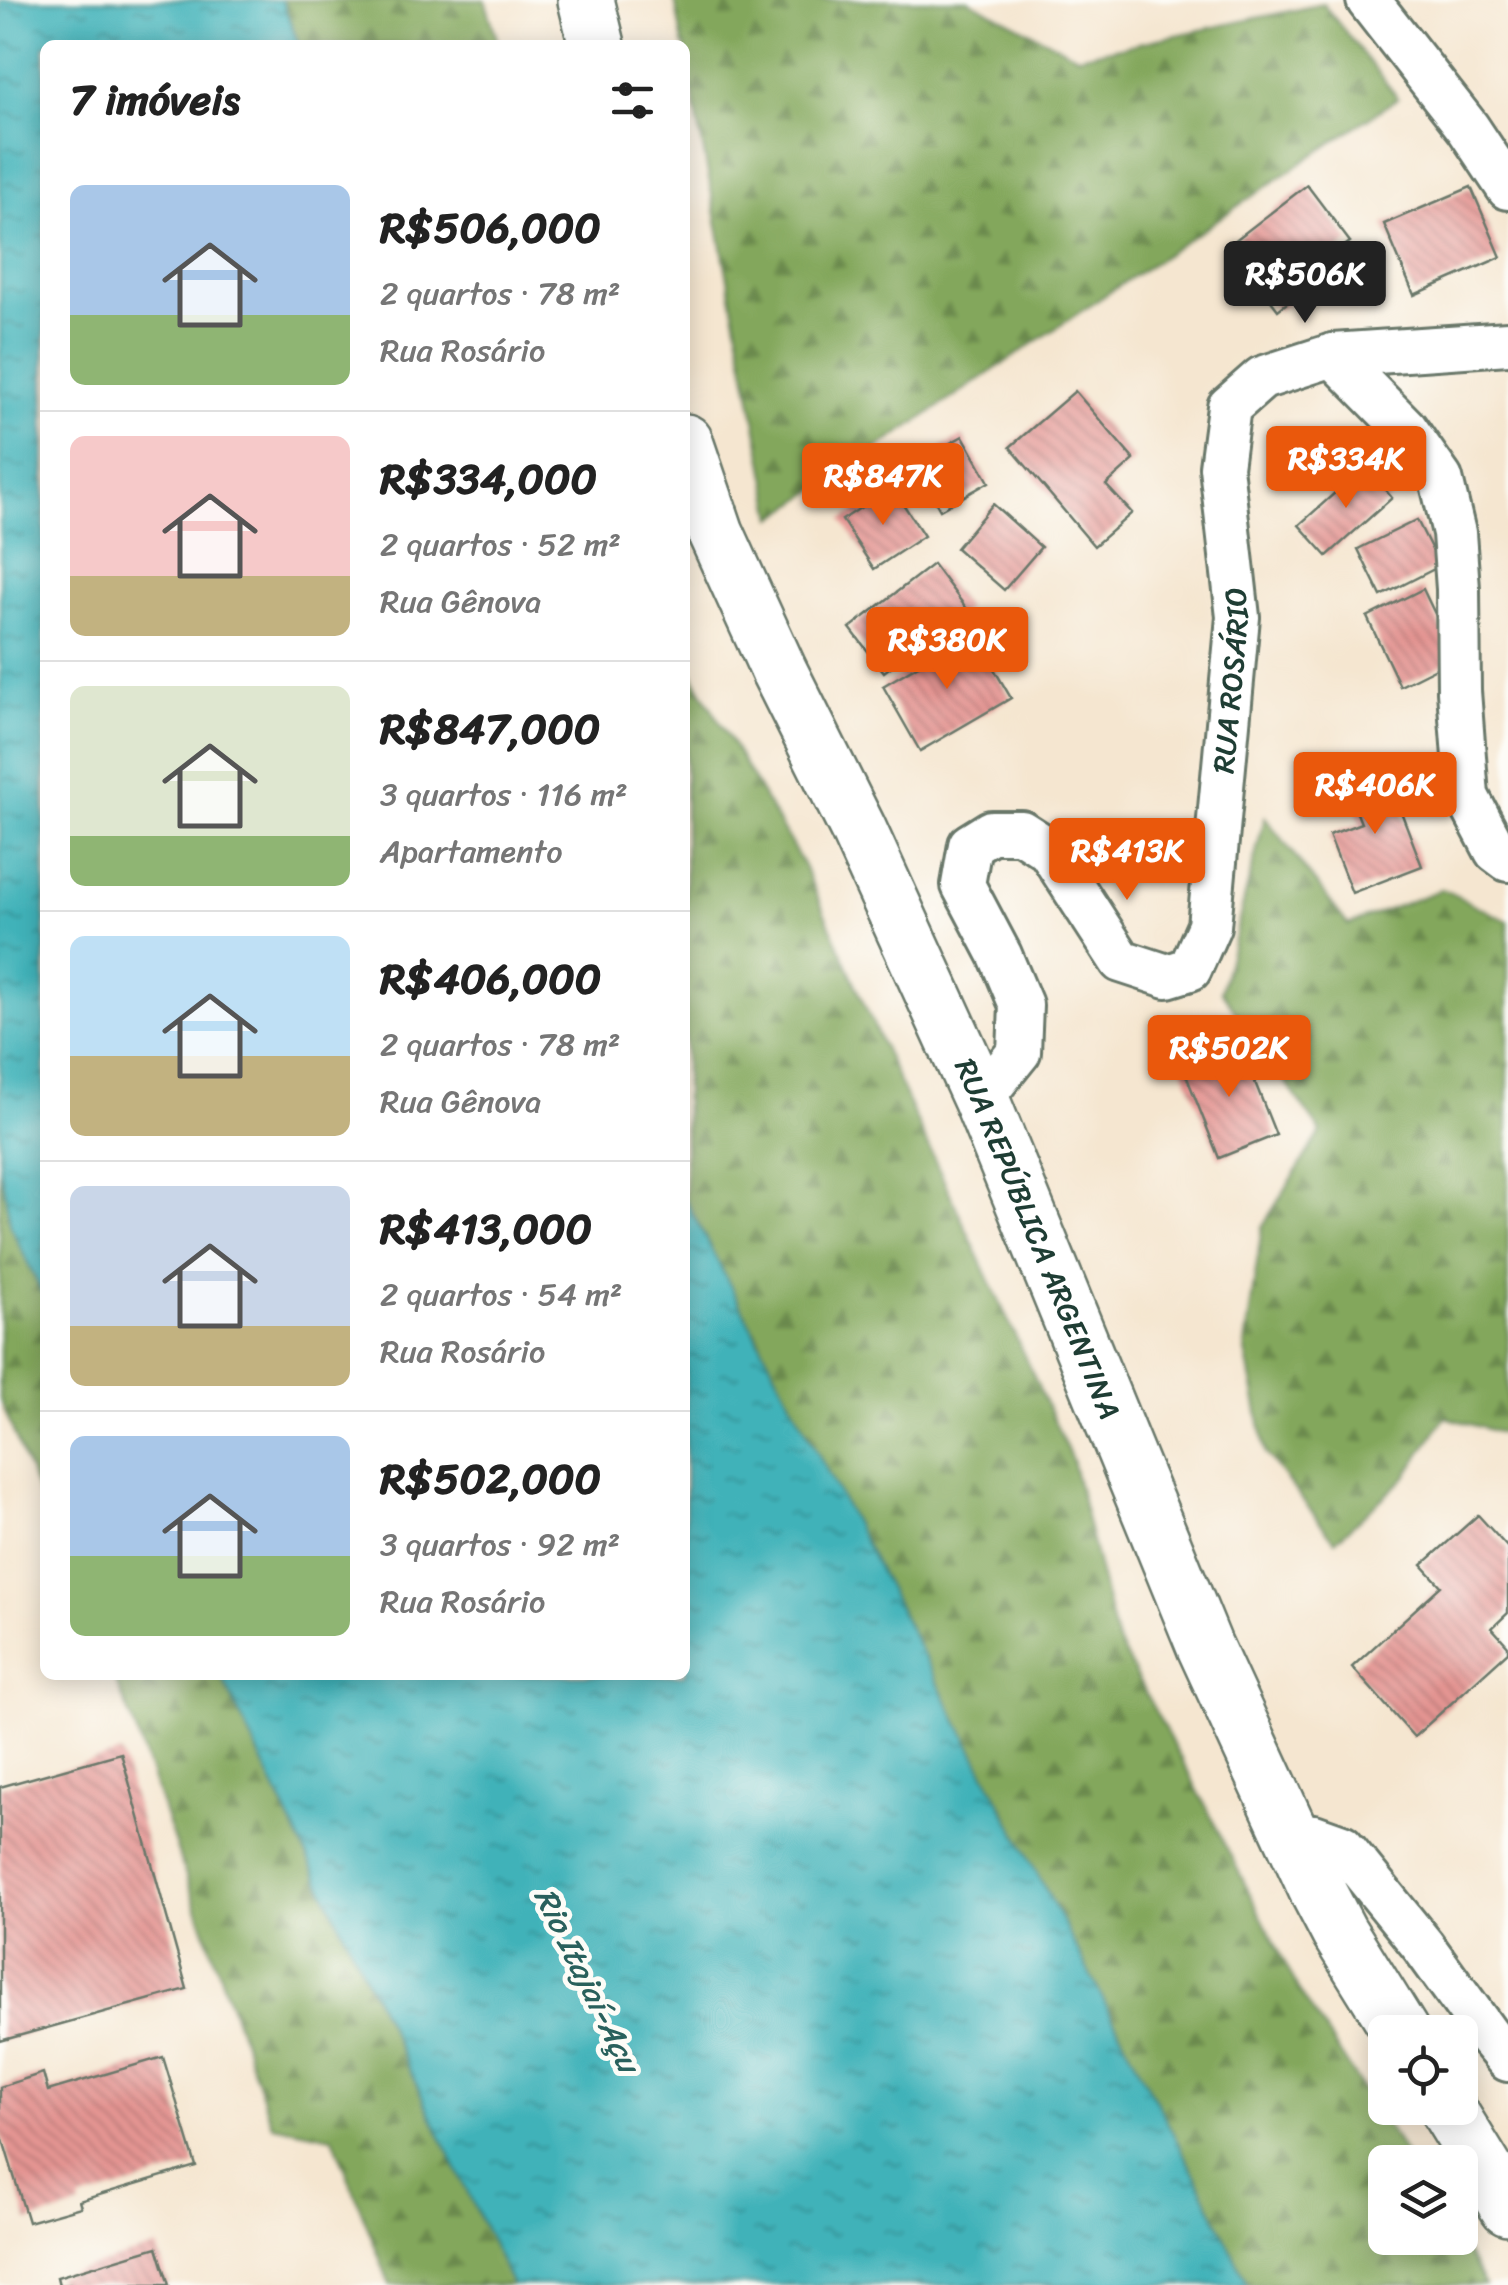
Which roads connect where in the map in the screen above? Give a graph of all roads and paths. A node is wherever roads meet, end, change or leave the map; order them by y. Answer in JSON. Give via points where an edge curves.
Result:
{"nodes":[{"id":1,"x":586,"y":0,"type":"edge"},
{"id":2,"x":1368,"y":0,"type":"edge"},
{"id":3,"x":595,"y":40,"type":"edge"},
{"id":4,"x":1508,"y":188,"type":"edge"},
{"id":5,"x":1508,"y":343,"type":"edge"},
{"id":6,"x":1333,"y":355,"type":"junction"},
{"id":7,"x":690,"y":457,"type":"edge"},
{"id":8,"x":1508,"y":860,"type":"edge"},
{"id":9,"x":980,"y":1099,"type":"junction"},
{"id":10,"x":1290,"y":1835,"type":"junction"},
{"id":11,"x":1390,"y":2015,"type":"edge"},
{"id":12,"x":1508,"y":2060,"type":"edge"},
{"id":13,"x":1457,"y":2125,"type":"edge"},
{"id":14,"x":1508,"y":2207,"type":"edge"}],
"edges":[{"from":1,"to":3,"type":"main road"},
{"from":2,"to":4,"type":"street"},
{"from":5,"to":6,"type":"street","name":"RUA ROSÁRIO"},
{"from":6,"to":8,"type":"street","via":[[1406,429],[1441,479],[1454,533],[1467,796],[1496,851]]},
{"from":6,"to":9,"type":"street","name":"RUA ROSÁRIO","via":[[1262,378],[1229,406],[1221,467],[1238,617],[1209,926],[1190,969],[1167,976],[1121,961],[1048,850],[1020,832],[991,832],[970,845],[963,884],[1021,1006],[1019,1052]]},
{"from":7,"to":9,"type":"main road","name":"RUA REPÚBLICA ARGENTINA","via":[[716,533]]},
{"from":9,"to":10,"type":"main road","name":"RUA REPÚBLICA ARGENTINA"},
{"from":10,"to":11,"type":"main road","name":"RUA REPÚBLICA ARGENTINA"},
{"from":10,"to":12,"type":"street","via":[[1342,1846]]},
{"from":13,"to":14,"type":"main road"}]}
